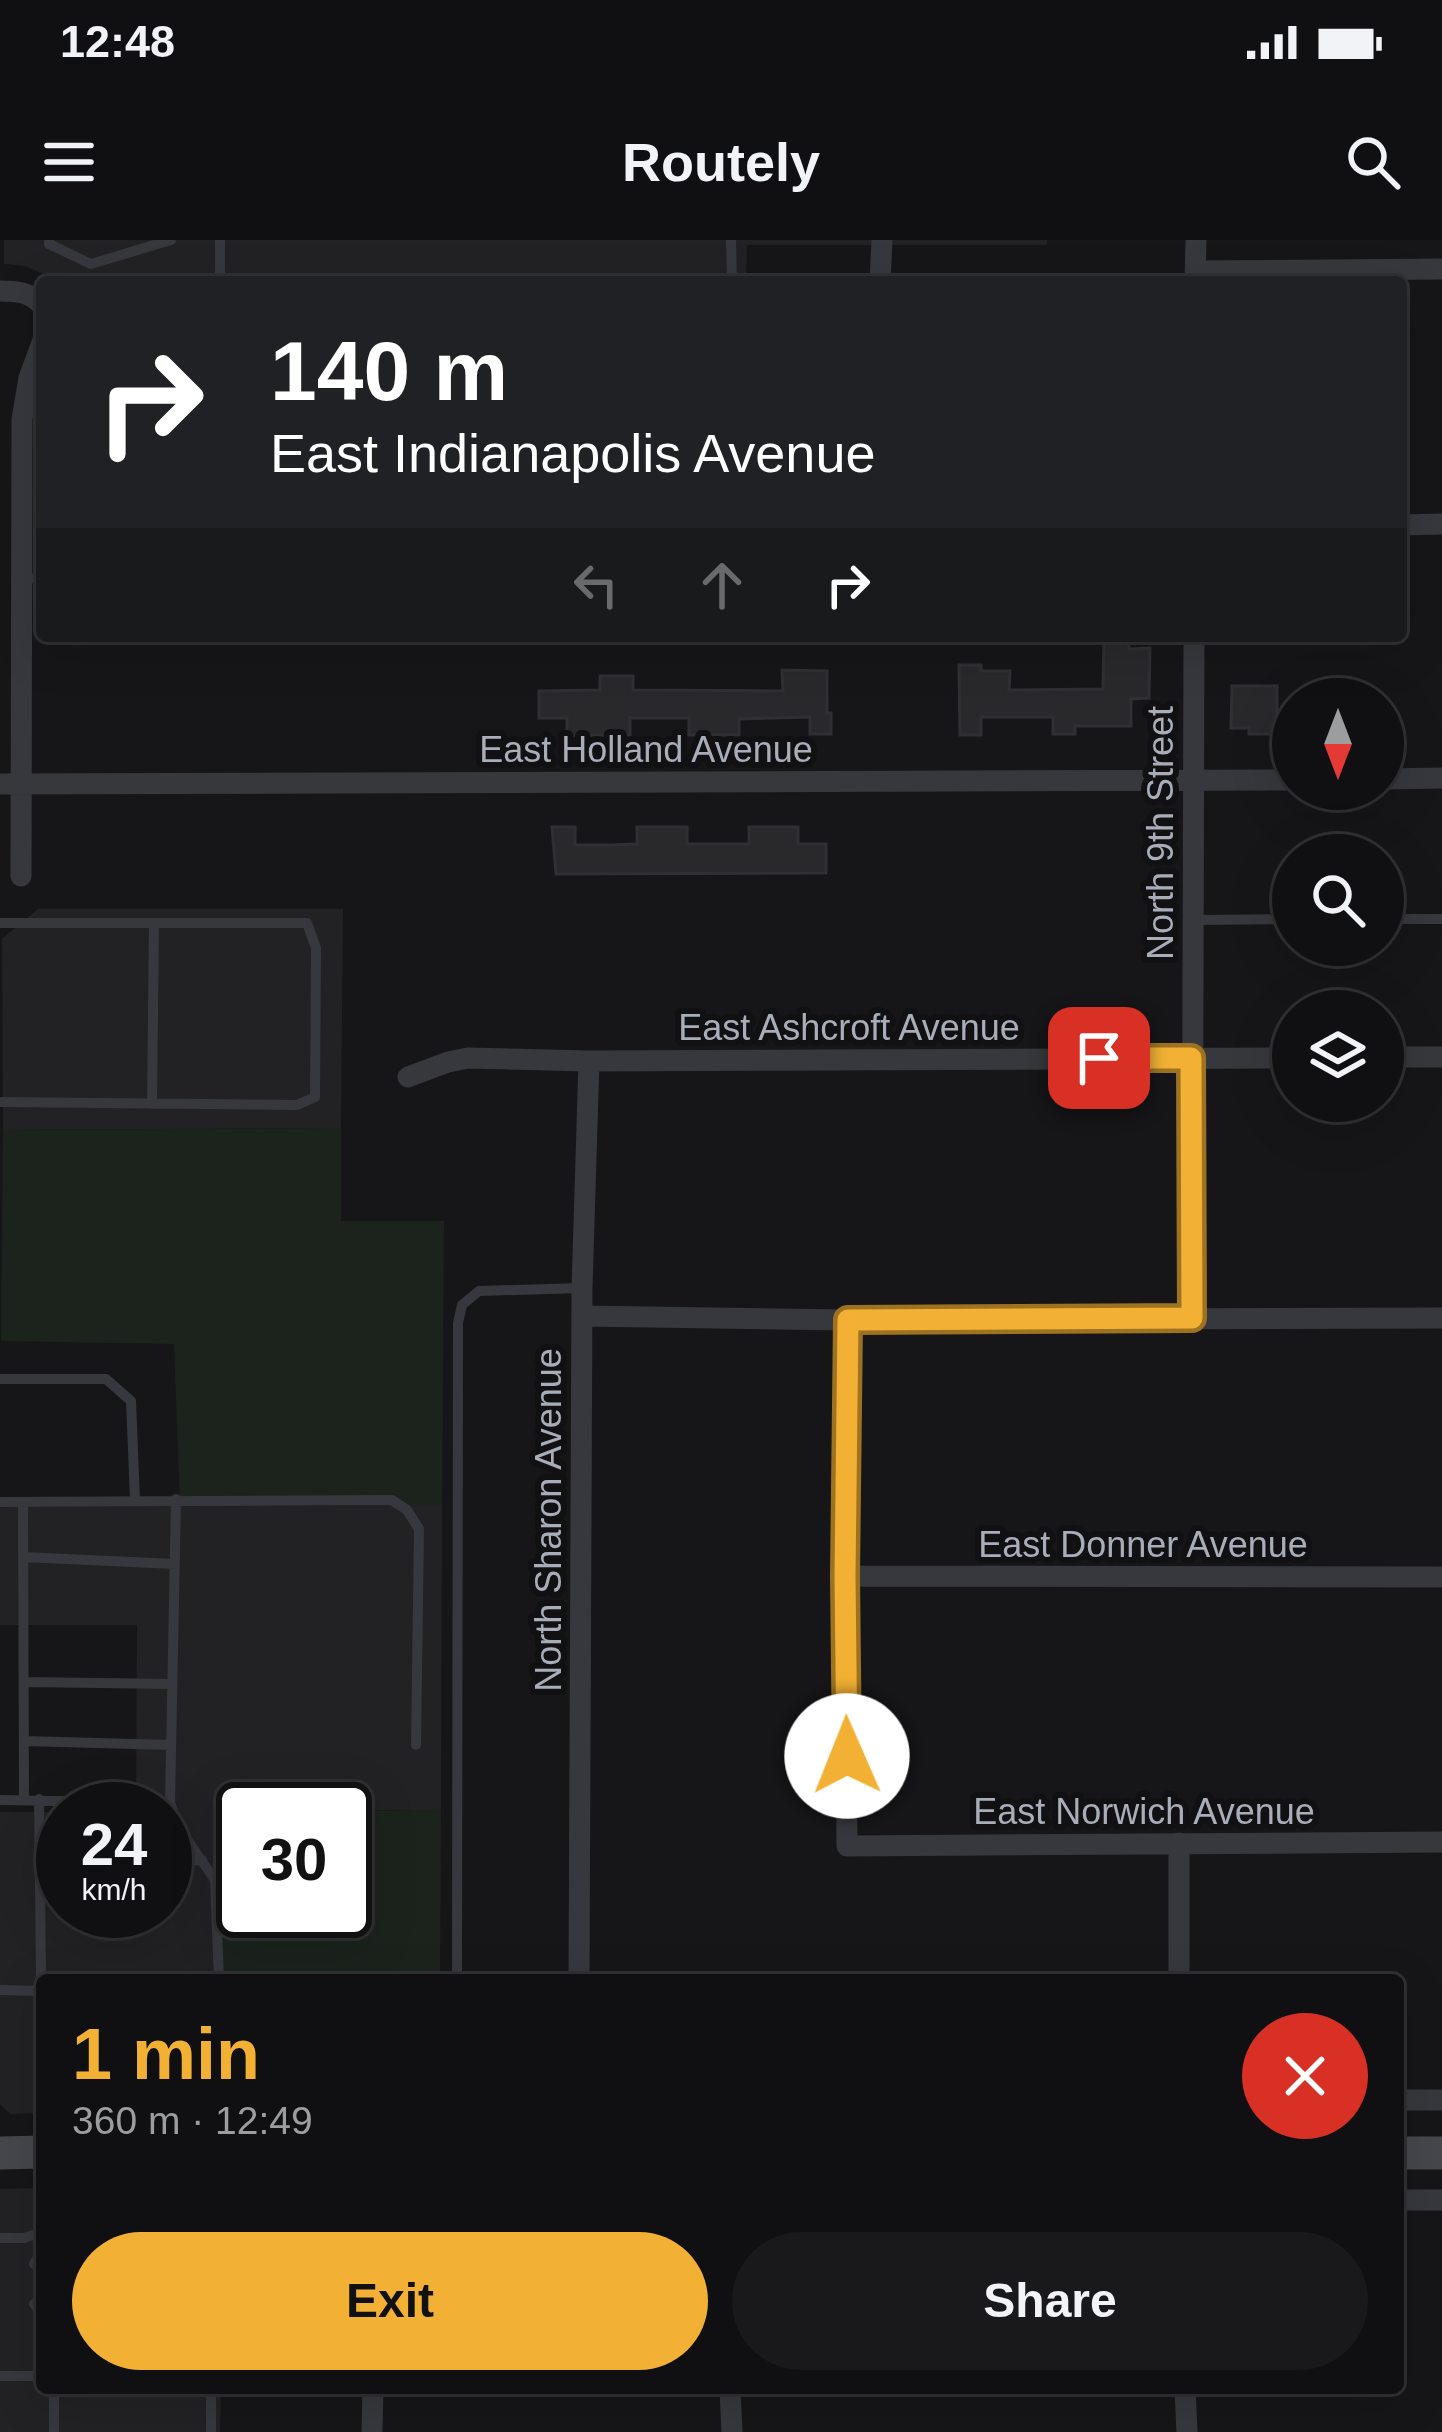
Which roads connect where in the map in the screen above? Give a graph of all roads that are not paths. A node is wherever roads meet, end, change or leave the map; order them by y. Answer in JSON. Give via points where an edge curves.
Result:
{"nodes":[{"id":1,"x":49,"y":240,"type":"edge"},
{"id":2,"x":171,"y":240,"type":"edge"},
{"id":3,"x":220,"y":240,"type":"edge"},
{"id":4,"x":731,"y":240,"type":"edge"},
{"id":5,"x":882,"y":240,"type":"edge"},
{"id":6,"x":1196,"y":240,"type":"edge"},
{"id":7,"x":91,"y":265,"type":"junction"},
{"id":8,"x":1442,"y":269,"type":"edge"},
{"id":9,"x":91,"y":276,"type":"edge"},
{"id":10,"x":220,"y":276,"type":"edge"},
{"id":11,"x":732,"y":276,"type":"edge"},
{"id":12,"x":880,"y":276,"type":"edge"},
{"id":13,"x":1196,"y":276,"type":"edge"},
{"id":14,"x":0,"y":291,"type":"edge"},
{"id":15,"x":36,"y":299,"type":"edge"},
{"id":16,"x":36,"y":359,"type":"edge"},
{"id":17,"x":32,"y":439,"type":"edge"},
{"id":18,"x":1407,"y":524,"type":"edge"},
{"id":19,"x":1442,"y":524,"type":"edge"},
{"id":20,"x":32,"y":578,"type":"edge"},
{"id":21,"x":1194,"y":642,"type":"edge"},
{"id":22,"x":1442,"y":778,"type":"edge"},
{"id":23,"x":1404,"y":779,"type":"edge"},
{"id":24,"x":1272,"y":780,"type":"edge"},
{"id":25,"x":1192,"y":781,"type":"junction"},
{"id":26,"x":10,"y":784,"type":"edge"},
{"id":27,"x":21,"y":876,"type":"dead end"},
{"id":28,"x":1272,"y":919,"type":"edge"},
{"id":29,"x":1404,"y":919,"type":"edge"},
{"id":30,"x":1442,"y":919,"type":"edge"},
{"id":31,"x":1195,"y":920,"type":"junction"},
{"id":32,"x":0,"y":923,"type":"edge"},
{"id":33,"x":154,"y":923,"type":"junction"},
{"id":34,"x":1442,"y":1057,"type":"edge"},
{"id":35,"x":1191,"y":1058,"type":"junction"},
{"id":36,"x":1272,"y":1058,"type":"edge"},
{"id":37,"x":1404,"y":1058,"type":"edge"},
{"id":38,"x":589,"y":1061,"type":"junction"},
{"id":39,"x":409,"y":1077,"type":"dead end"},
{"id":40,"x":0,"y":1102,"type":"edge"},
{"id":41,"x":152,"y":1104,"type":"junction"},
{"id":42,"x":582,"y":1288,"type":"junction"},
{"id":43,"x":582,"y":1316,"type":"junction"},
{"id":44,"x":1192,"y":1318,"type":"junction"},
{"id":45,"x":1442,"y":1318,"type":"edge"},
{"id":46,"x":848,"y":1320,"type":"junction"},
{"id":47,"x":0,"y":1379,"type":"edge"},
{"id":48,"x":176,"y":1499,"type":"junction"},
{"id":49,"x":135,"y":1500,"type":"junction"},
{"id":50,"x":0,"y":1502,"type":"edge"},
{"id":51,"x":23,"y":1502,"type":"junction"},
{"id":52,"x":23,"y":1557,"type":"junction"},
{"id":53,"x":175,"y":1564,"type":"junction"},
{"id":54,"x":845,"y":1576,"type":"junction"},
{"id":55,"x":1442,"y":1577,"type":"edge"},
{"id":56,"x":24,"y":1682,"type":"junction"},
{"id":57,"x":172,"y":1684,"type":"junction"},
{"id":58,"x":24,"y":1741,"type":"junction"},
{"id":59,"x":171,"y":1745,"type":"junction"},
{"id":60,"x":416,"y":1745,"type":"dead end"},
{"id":61,"x":170,"y":1782,"type":"edge"},
{"id":62,"x":36,"y":1799,"type":"edge"},
{"id":63,"x":0,"y":1800,"type":"edge"},
{"id":64,"x":24,"y":1800,"type":"junction"},
{"id":65,"x":1442,"y":1842,"type":"edge"},
{"id":66,"x":1179,"y":1843,"type":"junction"},
{"id":67,"x":192,"y":1846,"type":"edge"},
{"id":68,"x":192,"y":1860,"type":"edge"},
{"id":69,"x":202,"y":1860,"type":"junction"},
{"id":70,"x":40,"y":1938,"type":"edge"},
{"id":71,"x":40,"y":1974,"type":"edge"},
{"id":72,"x":219,"y":1974,"type":"edge"},
{"id":73,"x":457,"y":1974,"type":"edge"},
{"id":74,"x":579,"y":1974,"type":"edge"},
{"id":75,"x":1179,"y":1974,"type":"edge"},
{"id":76,"x":0,"y":1990,"type":"edge"},
{"id":77,"x":36,"y":1991,"type":"edge"},
{"id":78,"x":1404,"y":2100,"type":"edge"},
{"id":79,"x":1442,"y":2100,"type":"edge"},
{"id":80,"x":36,"y":2152,"type":"edge"},
{"id":81,"x":0,"y":2153,"type":"edge"},
{"id":82,"x":1404,"y":2153,"type":"edge"},
{"id":83,"x":1442,"y":2153,"type":"edge"},
{"id":84,"x":1404,"y":2200,"type":"edge"},
{"id":85,"x":1442,"y":2200,"type":"edge"},
{"id":86,"x":36,"y":2234,"type":"edge"},
{"id":87,"x":0,"y":2238,"type":"edge"},
{"id":88,"x":36,"y":2260,"type":"edge"},
{"id":89,"x":34,"y":2264,"type":"dead end"},
{"id":90,"x":0,"y":2376,"type":"edge"},
{"id":91,"x":36,"y":2376,"type":"edge"},
{"id":92,"x":54,"y":2394,"type":"edge"},
{"id":93,"x":212,"y":2394,"type":"edge"},
{"id":94,"x":373,"y":2394,"type":"edge"},
{"id":95,"x":730,"y":2394,"type":"edge"},
{"id":96,"x":1185,"y":2394,"type":"edge"},
{"id":97,"x":54,"y":2432,"type":"edge"},
{"id":98,"x":211,"y":2432,"type":"edge"},
{"id":99,"x":372,"y":2432,"type":"edge"},
{"id":100,"x":732,"y":2432,"type":"edge"},
{"id":101,"x":1186,"y":2432,"type":"edge"}],
"edges":[{"from":1,"to":7,"type":"lane"},
{"from":2,"to":7,"type":"lane"},
{"from":3,"to":10,"type":"lane"},
{"from":4,"to":11,"type":"lane"},
{"from":5,"to":12,"type":"street"},
{"from":6,"to":13,"type":"street"},
{"from":7,"to":9,"type":"lane"},
{"from":8,"to":13,"type":"street"},
{"from":14,"to":15,"type":"street"},
{"from":16,"to":17,"type":"street","via":[[29,378]]},
{"from":17,"to":20,"type":"street"},
{"from":18,"to":19,"type":"street"},
{"from":20,"to":26,"type":"street"},
{"from":21,"to":25,"type":"street","name":"North 9th Street"},
{"from":22,"to":23,"type":"street"},
{"from":24,"to":25,"type":"street","name":"East Holland Avenue"},
{"from":25,"to":26,"type":"street","name":"East Holland Avenue"},
{"from":25,"to":31,"type":"street","name":"North 9th Street"},
{"from":26,"to":27,"type":"street"},
{"from":28,"to":31,"type":"lane"},
{"from":29,"to":30,"type":"lane"},
{"from":31,"to":35,"type":"street","name":"North 9th Street"},
{"from":32,"to":33,"type":"lane"},
{"from":33,"to":41,"type":"lane"},
{"from":33,"to":41,"type":"lane","via":[[307,923],[316,948],[315,1097],[297,1105]]},
{"from":34,"to":37,"type":"street"},
{"from":35,"to":36,"type":"street","name":"East Ashcroft Avenue"},
{"from":35,"to":38,"type":"street","name":"East Ashcroft Avenue"},
{"from":35,"to":44,"type":"street","name":"North 9th Street"},
{"from":38,"to":39,"type":"street","name":"East Ashcroft Avenue","via":[[468,1058]]},
{"from":38,"to":42,"type":"street","name":"North Sharon Avenue"},
{"from":40,"to":41,"type":"lane"},
{"from":42,"to":43,"type":"street","name":"North Sharon Avenue"},
{"from":42,"to":73,"type":"lane","via":[[479,1291],[462,1305],[458,1323]]},
{"from":43,"to":46,"type":"street"},
{"from":43,"to":74,"type":"street","name":"North Sharon Avenue"},
{"from":44,"to":45,"type":"street"},
{"from":44,"to":46,"type":"street"},
{"from":46,"to":54,"type":"street"},
{"from":47,"to":49,"type":"lane","via":[[106,1379],[131,1401]]},
{"from":48,"to":49,"type":"lane"},
{"from":48,"to":53,"type":"lane"},
{"from":48,"to":60,"type":"lane","via":[[392,1500],[407,1510],[418,1529]]},
{"from":49,"to":51,"type":"lane"},
{"from":50,"to":51,"type":"lane"},
{"from":51,"to":52,"type":"lane"},
{"from":52,"to":53,"type":"lane"},
{"from":52,"to":56,"type":"lane"},
{"from":53,"to":57,"type":"lane"},
{"from":54,"to":55,"type":"street","name":"East Donner Avenue"},
{"from":54,"to":66,"type":"street","name":"East Norwich Avenue","via":[[848,1846]]},
{"from":56,"to":57,"type":"lane"},
{"from":56,"to":58,"type":"lane"},
{"from":57,"to":59,"type":"lane"},
{"from":58,"to":59,"type":"lane"},
{"from":58,"to":64,"type":"lane"},
{"from":59,"to":61,"type":"lane"},
{"from":62,"to":64,"type":"lane"},
{"from":63,"to":64,"type":"lane"},
{"from":65,"to":66,"type":"street","name":"East Norwich Avenue"},
{"from":66,"to":75,"type":"street"},
{"from":67,"to":69,"type":"lane"},
{"from":68,"to":69,"type":"lane"},
{"from":69,"to":72,"type":"lane","via":[[215,1880]]},
{"from":70,"to":71,"type":"lane"},
{"from":76,"to":77,"type":"lane"},
{"from":78,"to":79,"type":"street"},
{"from":80,"to":81,"type":"street"},
{"from":82,"to":83,"type":"street"},
{"from":84,"to":85,"type":"street"},
{"from":86,"to":87,"type":"lane"},
{"from":88,"to":89,"type":"lane"},
{"from":90,"to":91,"type":"lane"},
{"from":92,"to":97,"type":"lane"},
{"from":93,"to":98,"type":"lane"},
{"from":94,"to":99,"type":"street"},
{"from":95,"to":100,"type":"street"},
{"from":96,"to":101,"type":"street"}]}
